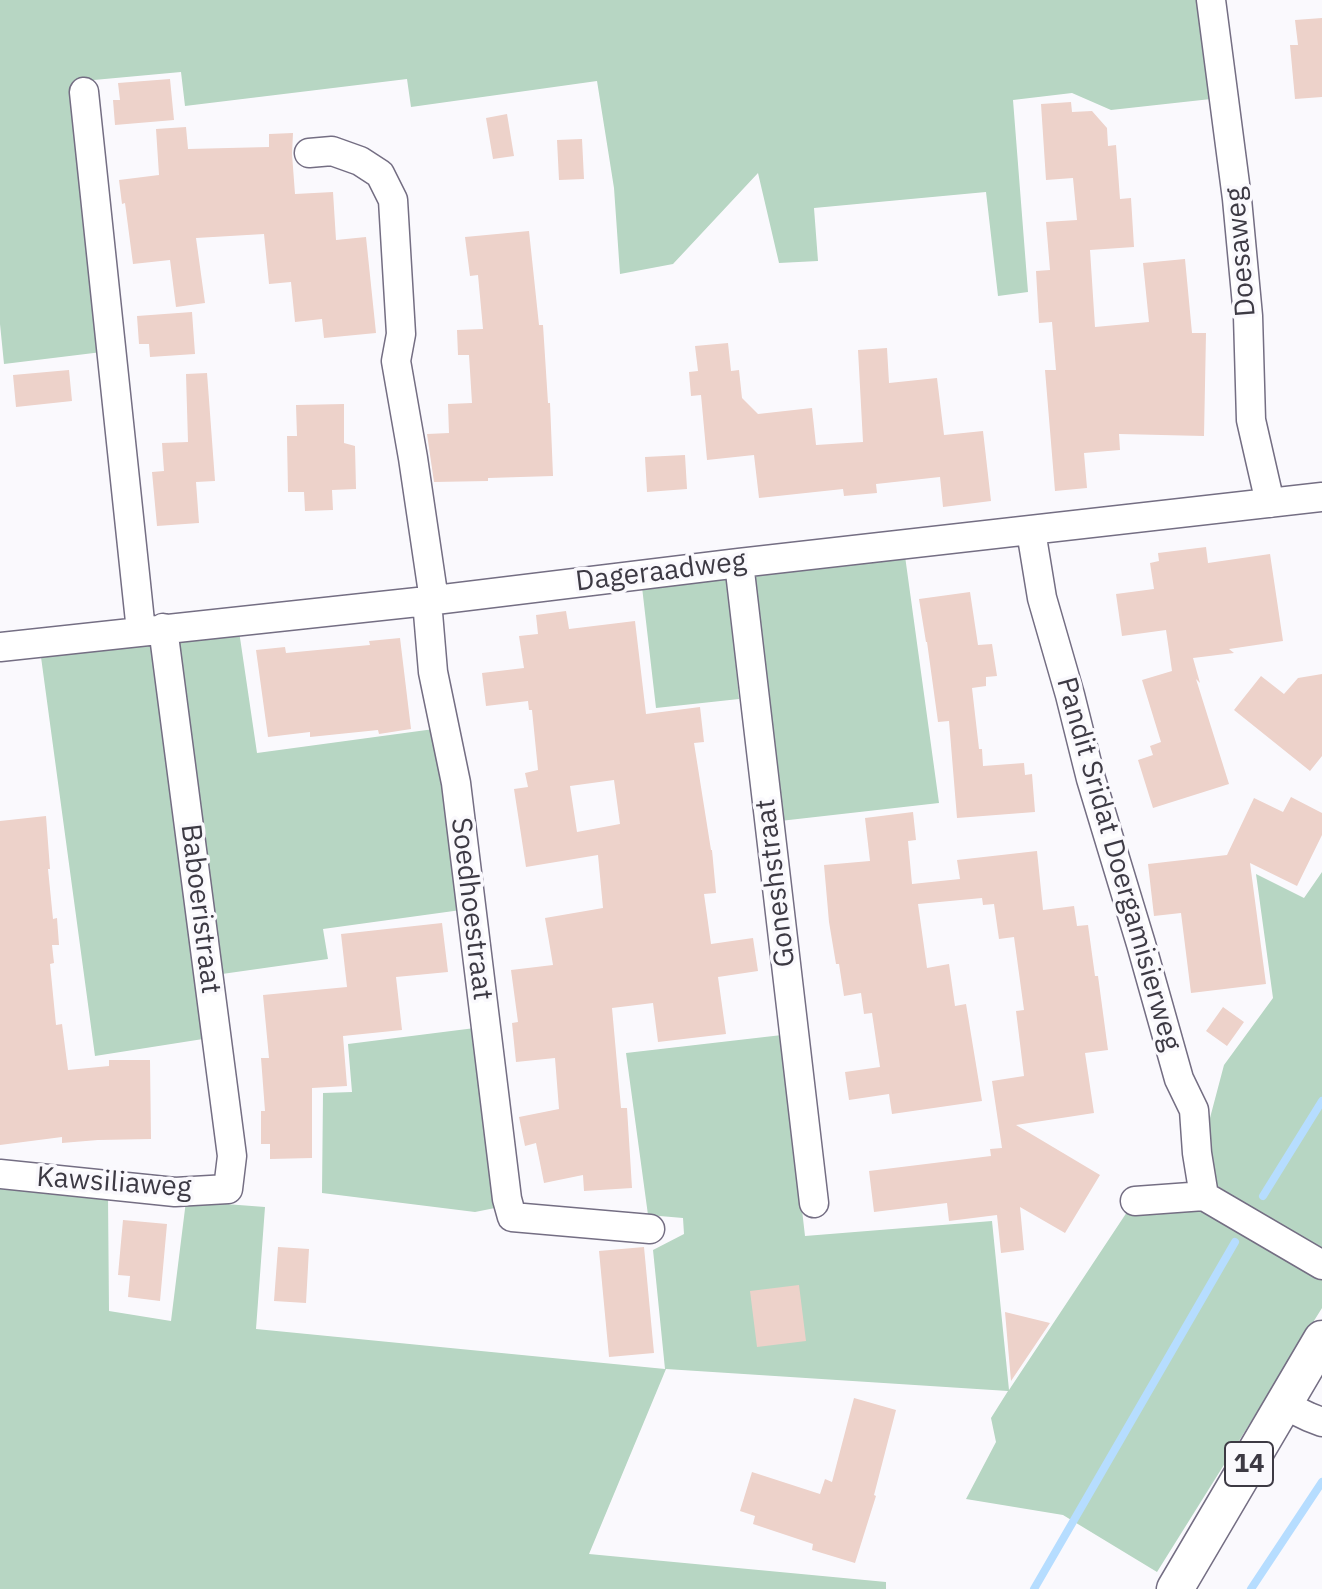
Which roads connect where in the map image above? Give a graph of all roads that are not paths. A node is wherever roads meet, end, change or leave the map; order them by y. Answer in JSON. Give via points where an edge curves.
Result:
{"nodes":[{"id":1,"x":1211,"y":0,"type":"edge"},
{"id":2,"x":84,"y":92,"type":"dead end"},
{"id":3,"x":309,"y":153,"type":"dead end"},
{"id":4,"x":1322,"y":497,"type":"edge"},
{"id":5,"x":1270,"y":503,"type":"junction"},
{"id":6,"x":1031,"y":531,"type":"junction"},
{"id":7,"x":739,"y":563,"type":"junction"},
{"id":8,"x":431,"y":600,"type":"junction"},
{"id":9,"x":152,"y":630,"type":"junction"},
{"id":10,"x":0,"y":647,"type":"edge"},
{"id":11,"x":0,"y":1174,"type":"edge"},
{"id":12,"x":228,"y":1189,"type":"joint"},
{"id":13,"x":1204,"y":1196,"type":"junction"},
{"id":14,"x":1135,"y":1201,"type":"dead end"},
{"id":15,"x":814,"y":1203,"type":"dead end"},
{"id":16,"x":650,"y":1229,"type":"dead end"},
{"id":17,"x":1322,"y":1265,"type":"edge"},
{"id":18,"x":1322,"y":1339,"type":"edge"},
{"id":19,"x":1284,"y":1405,"type":"junction"},
{"id":20,"x":1322,"y":1422,"type":"edge"},
{"id":21,"x":1175,"y":1589,"type":"edge"}],
"edges":[{"from":1,"to":5,"type":"street","name":"Doesaweg","via":[[1240,228],[1251,420]]},
{"from":2,"to":9,"type":"street","name":"Baboeristraat"},
{"from":3,"to":8,"type":"street","name":"Soedhoestraat","via":[[332,151],[360,161],[380,174],[393,200],[401,334],[396,361]]},
{"from":4,"to":5,"type":"street","name":"Dageraadweg"},
{"from":5,"to":6,"type":"street","name":"Dageraadweg"},
{"from":6,"to":7,"type":"street","name":"Dageraadweg"},
{"from":6,"to":13,"type":"street","name":"Pandit Sridat Doergamisierweg","via":[[1042,598],[1091,779],[1179,1079],[1194,1110]]},
{"from":7,"to":8,"type":"street","name":"Dageraadweg"},
{"from":7,"to":15,"type":"street","name":"Goneshstraat"},
{"from":8,"to":9,"type":"street","name":"Dageraadweg"},
{"from":8,"to":16,"type":"street","name":"Soedhoestraat","via":[[433,672],[456,783],[512,1217]]},
{"from":9,"to":10,"type":"street","name":"Dageraadweg"},
{"from":9,"to":12,"type":"street","name":"Baboeristraat","via":[[232,1156]]},
{"from":11,"to":12,"type":"street","name":"Kawsiliaweg","via":[[175,1192]]},
{"from":13,"to":14,"type":"street"},
{"from":13,"to":17,"type":"street"},
{"from":18,"to":19,"type":"main road","number":"14"},
{"from":19,"to":20,"type":"street"},
{"from":19,"to":21,"type":"main road","number":"14"}]}
